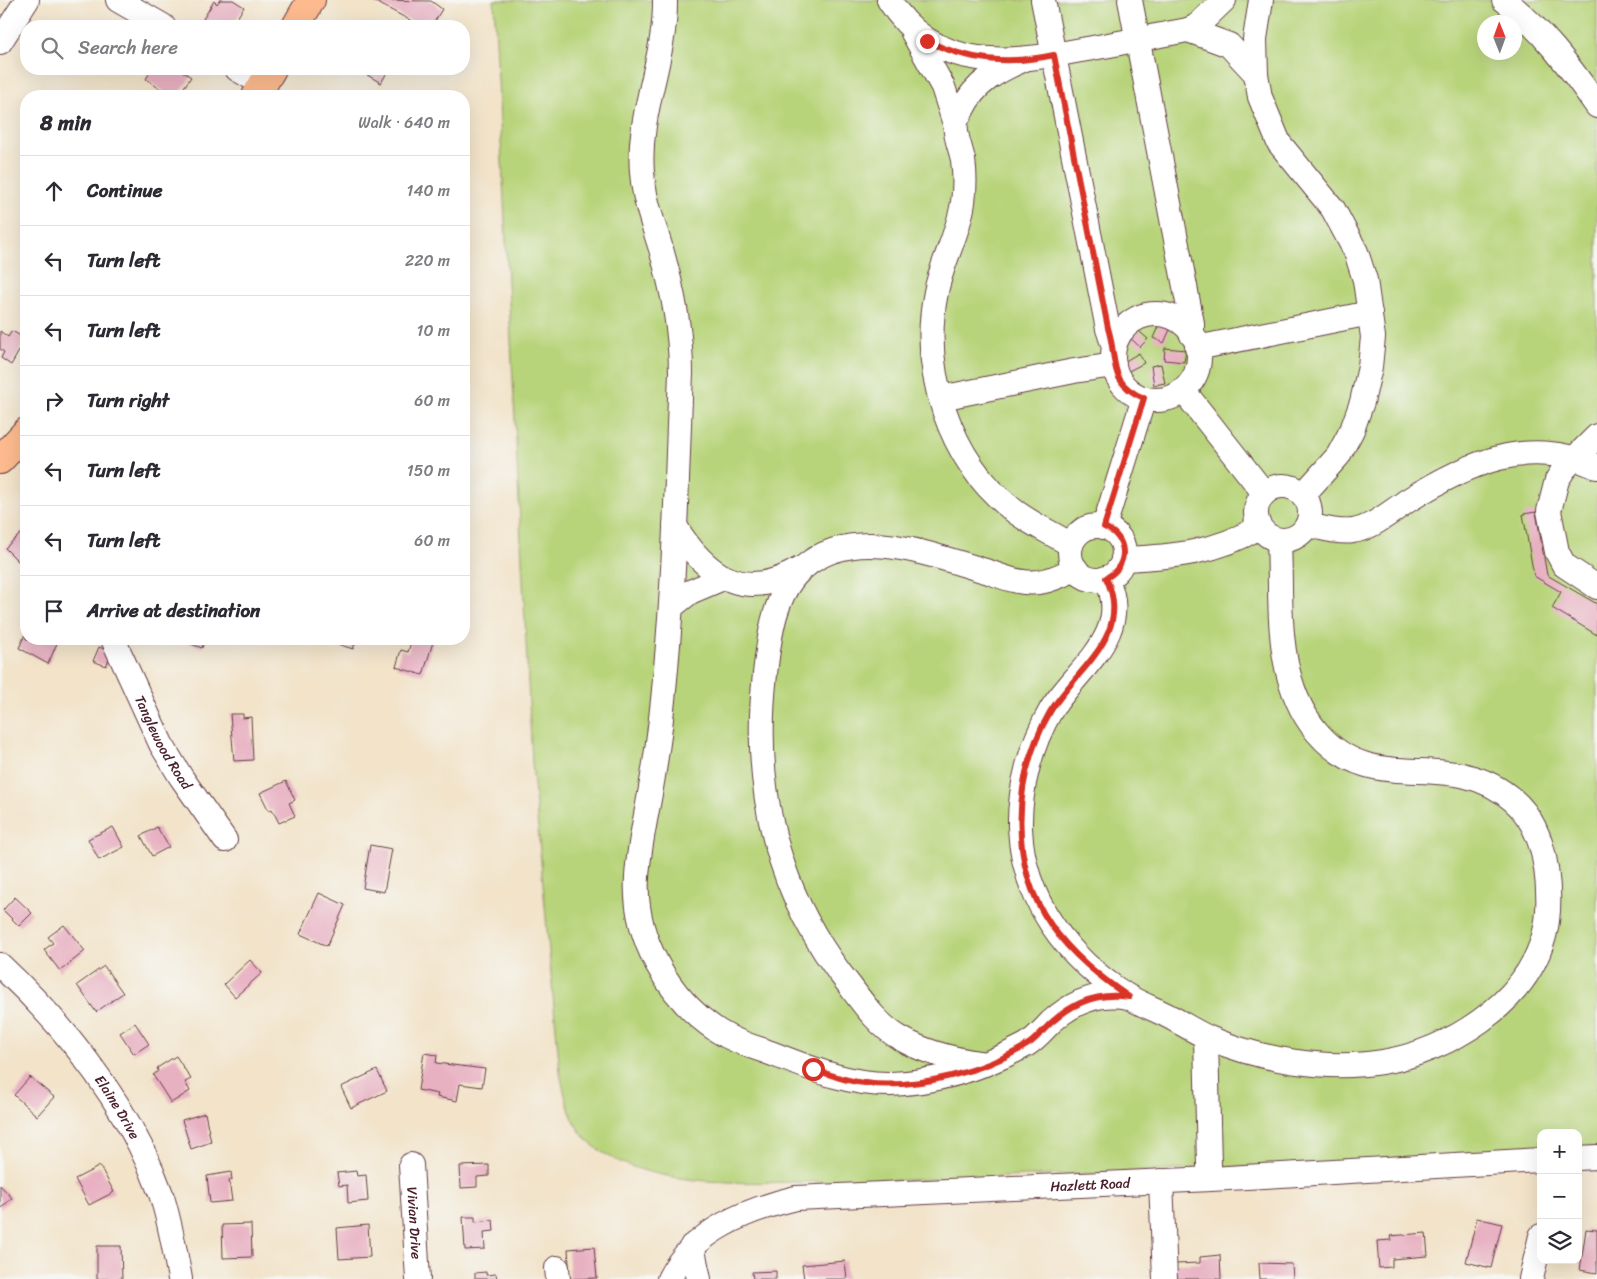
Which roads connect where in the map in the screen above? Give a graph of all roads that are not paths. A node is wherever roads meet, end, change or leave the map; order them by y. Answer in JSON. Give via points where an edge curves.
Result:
{"nodes":[{"id":1,"x":27,"y":0,"type":"edge"},
{"id":2,"x":118,"y":0,"type":"edge"},
{"id":3,"x":311,"y":0,"type":"edge"},
{"id":4,"x":665,"y":0,"type":"edge"},
{"id":5,"x":889,"y":0,"type":"edge"},
{"id":6,"x":1043,"y":0,"type":"edge"},
{"id":7,"x":1130,"y":0,"type":"edge"},
{"id":8,"x":1224,"y":0,"type":"edge"},
{"id":9,"x":1261,"y":0,"type":"edge"},
{"id":10,"x":1504,"y":0,"type":"edge"},
{"id":11,"x":1527,"y":8,"type":"edge"},
{"id":12,"x":153,"y":20,"type":"edge"},
{"id":13,"x":299,"y":20,"type":"edge"},
{"id":14,"x":910,"y":28,"type":"junction"},
{"id":15,"x":1188,"y":30,"type":"junction"},
{"id":16,"x":1137,"y":40,"type":"junction"},
{"id":17,"x":0,"y":42,"type":"edge"},
{"id":18,"x":1054,"y":55,"type":"junction"},
{"id":19,"x":1025,"y":59,"type":"junction"},
{"id":20,"x":1256,"y":74,"type":"junction"},
{"id":21,"x":249,"y":75,"type":"edge"},
{"id":22,"x":264,"y":83,"type":"edge"},
{"id":23,"x":1597,"y":106,"type":"edge"},
{"id":24,"x":955,"y":124,"type":"junction"},
{"id":25,"x":1370,"y":313,"type":"junction"},
{"id":26,"x":1195,"y":341,"type":"junction"},
{"id":27,"x":1114,"y":356,"type":"junction"},
{"id":28,"x":1183,"y":390,"type":"junction"},
{"id":29,"x":941,"y":398,"type":"junction"},
{"id":30,"x":1144,"y":398,"type":"junction"},
{"id":31,"x":1597,"y":436,"type":"edge"},
{"id":32,"x":20,"y":438,"type":"edge"},
{"id":33,"x":1575,"y":457,"type":"junction"},
{"id":34,"x":0,"y":460,"type":"edge"},
{"id":35,"x":1597,"y":467,"type":"edge"},
{"id":36,"x":1264,"y":494,"type":"junction"},
{"id":37,"x":1303,"y":495,"type":"junction"},
{"id":38,"x":1308,"y":525,"type":"junction"},
{"id":39,"x":675,"y":526,"type":"junction"},
{"id":40,"x":1104,"y":527,"type":"junction"},
{"id":41,"x":1259,"y":527,"type":"junction"},
{"id":42,"x":1279,"y":540,"type":"junction"},
{"id":43,"x":1071,"y":545,"type":"junction"},
{"id":44,"x":1123,"y":559,"type":"junction"},
{"id":45,"x":803,"y":567,"type":"junction"},
{"id":46,"x":1076,"y":570,"type":"junction"},
{"id":47,"x":723,"y":578,"type":"junction"},
{"id":48,"x":1106,"y":578,"type":"junction"},
{"id":49,"x":750,"y":583,"type":"junction"},
{"id":50,"x":1597,"y":587,"type":"edge"},
{"id":51,"x":672,"y":608,"type":"junction"},
{"id":52,"x":774,"y":618,"type":"junction"},
{"id":53,"x":116,"y":645,"type":"edge"},
{"id":54,"x":225,"y":840,"type":"dead end"},
{"id":55,"x":0,"y":965,"type":"edge"},
{"id":56,"x":1129,"y":997,"type":"junction"},
{"id":57,"x":1206,"y":1037,"type":"junction"},
{"id":58,"x":987,"y":1064,"type":"junction"},
{"id":59,"x":1597,"y":1157,"type":"edge"},
{"id":60,"x":1582,"y":1158,"type":"edge"},
{"id":61,"x":1537,"y":1160,"type":"edge"},
{"id":62,"x":411,"y":1165,"type":"dead end"},
{"id":63,"x":1209,"y":1166,"type":"dead end"},
{"id":64,"x":1161,"y":1181,"type":"junction"},
{"id":65,"x":692,"y":1246,"type":"junction"},
{"id":66,"x":1537,"y":1253,"type":"edge"},
{"id":67,"x":180,"y":1279,"type":"edge"},
{"id":68,"x":418,"y":1279,"type":"edge"},
{"id":69,"x":669,"y":1279,"type":"edge"},
{"id":70,"x":699,"y":1279,"type":"edge"},
{"id":71,"x":1165,"y":1279,"type":"edge"},
{"id":72,"x":1531,"y":1279,"type":"edge"}],
"edges":[{"from":1,"to":17,"type":"street"},
{"from":2,"to":12,"type":"street"},
{"from":3,"to":13,"type":"main road"},
{"from":4,"to":39,"type":"street","via":[[663,35],[648,96],[641,146],[644,194],[671,287],[681,343]]},
{"from":5,"to":14,"type":"street"},
{"from":6,"to":18,"type":"street"},
{"from":7,"to":16,"type":"street"},
{"from":8,"to":15,"type":"street","via":[[1197,26]]},
{"from":9,"to":20,"type":"street","via":[[1255,39]]},
{"from":10,"to":11,"type":"street"},
{"from":11,"to":23,"type":"street"},
{"from":14,"to":19,"type":"street","via":[[927,41],[949,51],[994,60]]},
{"from":14,"to":24,"type":"street","via":[[943,87]]},
{"from":15,"to":16,"type":"street"},
{"from":15,"to":20,"type":"street","via":[[1229,45]]},
{"from":16,"to":18,"type":"street"},
{"from":16,"to":26,"type":"street"},
{"from":18,"to":19,"type":"street"},
{"from":18,"to":27,"type":"street"},
{"from":19,"to":24,"type":"street","via":[[988,77],[968,100]]},
{"from":20,"to":25,"type":"street","via":[[1260,97],[1279,144],[1332,209],[1356,252],[1365,280]]},
{"from":21,"to":22,"type":"street"},
{"from":24,"to":29,"type":"street","via":[[965,184],[959,224],[941,271],[932,315],[933,370]]},
{"from":25,"to":26,"type":"street"},
{"from":25,"to":37,"type":"street","via":[[1373,337],[1370,367],[1352,430],[1338,456]]},
{"from":26,"to":27,"type":"street","via":[[1183,324],[1172,318],[1148,315],[1125,328]]},
{"from":26,"to":28,"type":"street","via":[[1198,362],[1195,374]]},
{"from":27,"to":29,"type":"street","via":[[1065,372]]},
{"from":27,"to":30,"type":"street","via":[[1118,377],[1125,388]]},
{"from":28,"to":30,"type":"street","via":[[1167,398]]},
{"from":28,"to":36,"type":"street"},
{"from":29,"to":43,"type":"street","via":[[959,445],[995,494],[1032,523]]},
{"from":30,"to":40,"type":"street"},
{"from":31,"to":33,"type":"street"},
{"from":32,"to":34,"type":"main road"},
{"from":33,"to":35,"type":"street"},
{"from":33,"to":38,"type":"street","via":[[1512,455],[1487,460],[1442,479],[1362,528],[1341,531]]},
{"from":33,"to":50,"type":"street","via":[[1557,480],[1550,521],[1557,552],[1564,565]]},
{"from":36,"to":37,"type":"street","via":[[1282,486]]},
{"from":36,"to":41,"type":"street","via":[[1255,512]]},
{"from":37,"to":38,"type":"street","via":[[1309,506]]},
{"from":38,"to":42,"type":"street","via":[[1291,540]]},
{"from":39,"to":47,"type":"street","via":[[699,560]]},
{"from":39,"to":51,"type":"street"},
{"from":40,"to":43,"type":"street","via":[[1084,529]]},
{"from":40,"to":44,"type":"street","via":[[1119,538],[1124,548]]},
{"from":41,"to":42,"type":"street","via":[[1267,536]]},
{"from":41,"to":44,"type":"street","via":[[1239,539],[1196,552]]},
{"from":42,"to":57,"type":"street","via":[[1284,660],[1295,698],[1308,720],[1337,751],[1355,761],[1395,771],[1456,772],[1474,776],[1506,794],[1529,817],[1537,835],[1547,878],[1548,920],[1536,958],[1508,996],[1467,1030],[1418,1053],[1368,1064],[1320,1064],[1263,1055]]},
{"from":43,"to":46,"type":"street","via":[[1071,560]]},
{"from":44,"to":48,"type":"street","via":[[1115,573]]},
{"from":45,"to":46,"type":"street","via":[[843,548],[880,545],[915,551],[1023,582],[1046,581]]},
{"from":45,"to":49,"type":"street","via":[[775,582]]},
{"from":45,"to":52,"type":"street","via":[[787,587]]},
{"from":46,"to":48,"type":"street","via":[[1090,579]]},
{"from":47,"to":49,"type":"street"},
{"from":47,"to":51,"type":"street","via":[[690,592]]},
{"from":48,"to":56,"type":"street","via":[[1113,592],[1110,631],[1093,658],[1065,690],[1041,730],[1026,774],[1020,826],[1029,880],[1051,925],[1084,962]]},
{"from":49,"to":52,"type":"street","via":[[766,598]]},
{"from":51,"to":58,"type":"street","via":[[661,718],[637,879],[639,912],[646,939],[671,986],[702,1019],[731,1038],[845,1079],[866,1083],[914,1082],[946,1077]]},
{"from":52,"to":58,"type":"street","via":[[763,689],[763,777],[784,874],[799,909],[840,974],[884,1026],[916,1046]]},
{"from":53,"to":54,"type":"street","name":"Tanglewood Road","via":[[161,744]]},
{"from":55,"to":67,"type":"street","name":"Elaine Drive","via":[[53,1020],[121,1111],[161,1194]]},
{"from":56,"to":57,"type":"street"},
{"from":56,"to":58,"type":"street","via":[[1111,995],[1084,1000],[1065,1010],[1030,1042]]},
{"from":57,"to":63,"type":"street"},
{"from":59,"to":60,"type":"street"},
{"from":61,"to":64,"type":"street","name":"Hazlett Road"},
{"from":62,"to":68,"type":"street","name":"Vivian Drive"},
{"from":64,"to":65,"type":"street","name":"Hazlett Road","via":[[796,1198],[735,1218]]},
{"from":64,"to":71,"type":"street"},
{"from":65,"to":69,"type":"street","name":"Hazlett Road"},
{"from":65,"to":70,"type":"street"},
{"from":66,"to":72,"type":"street"}]}
